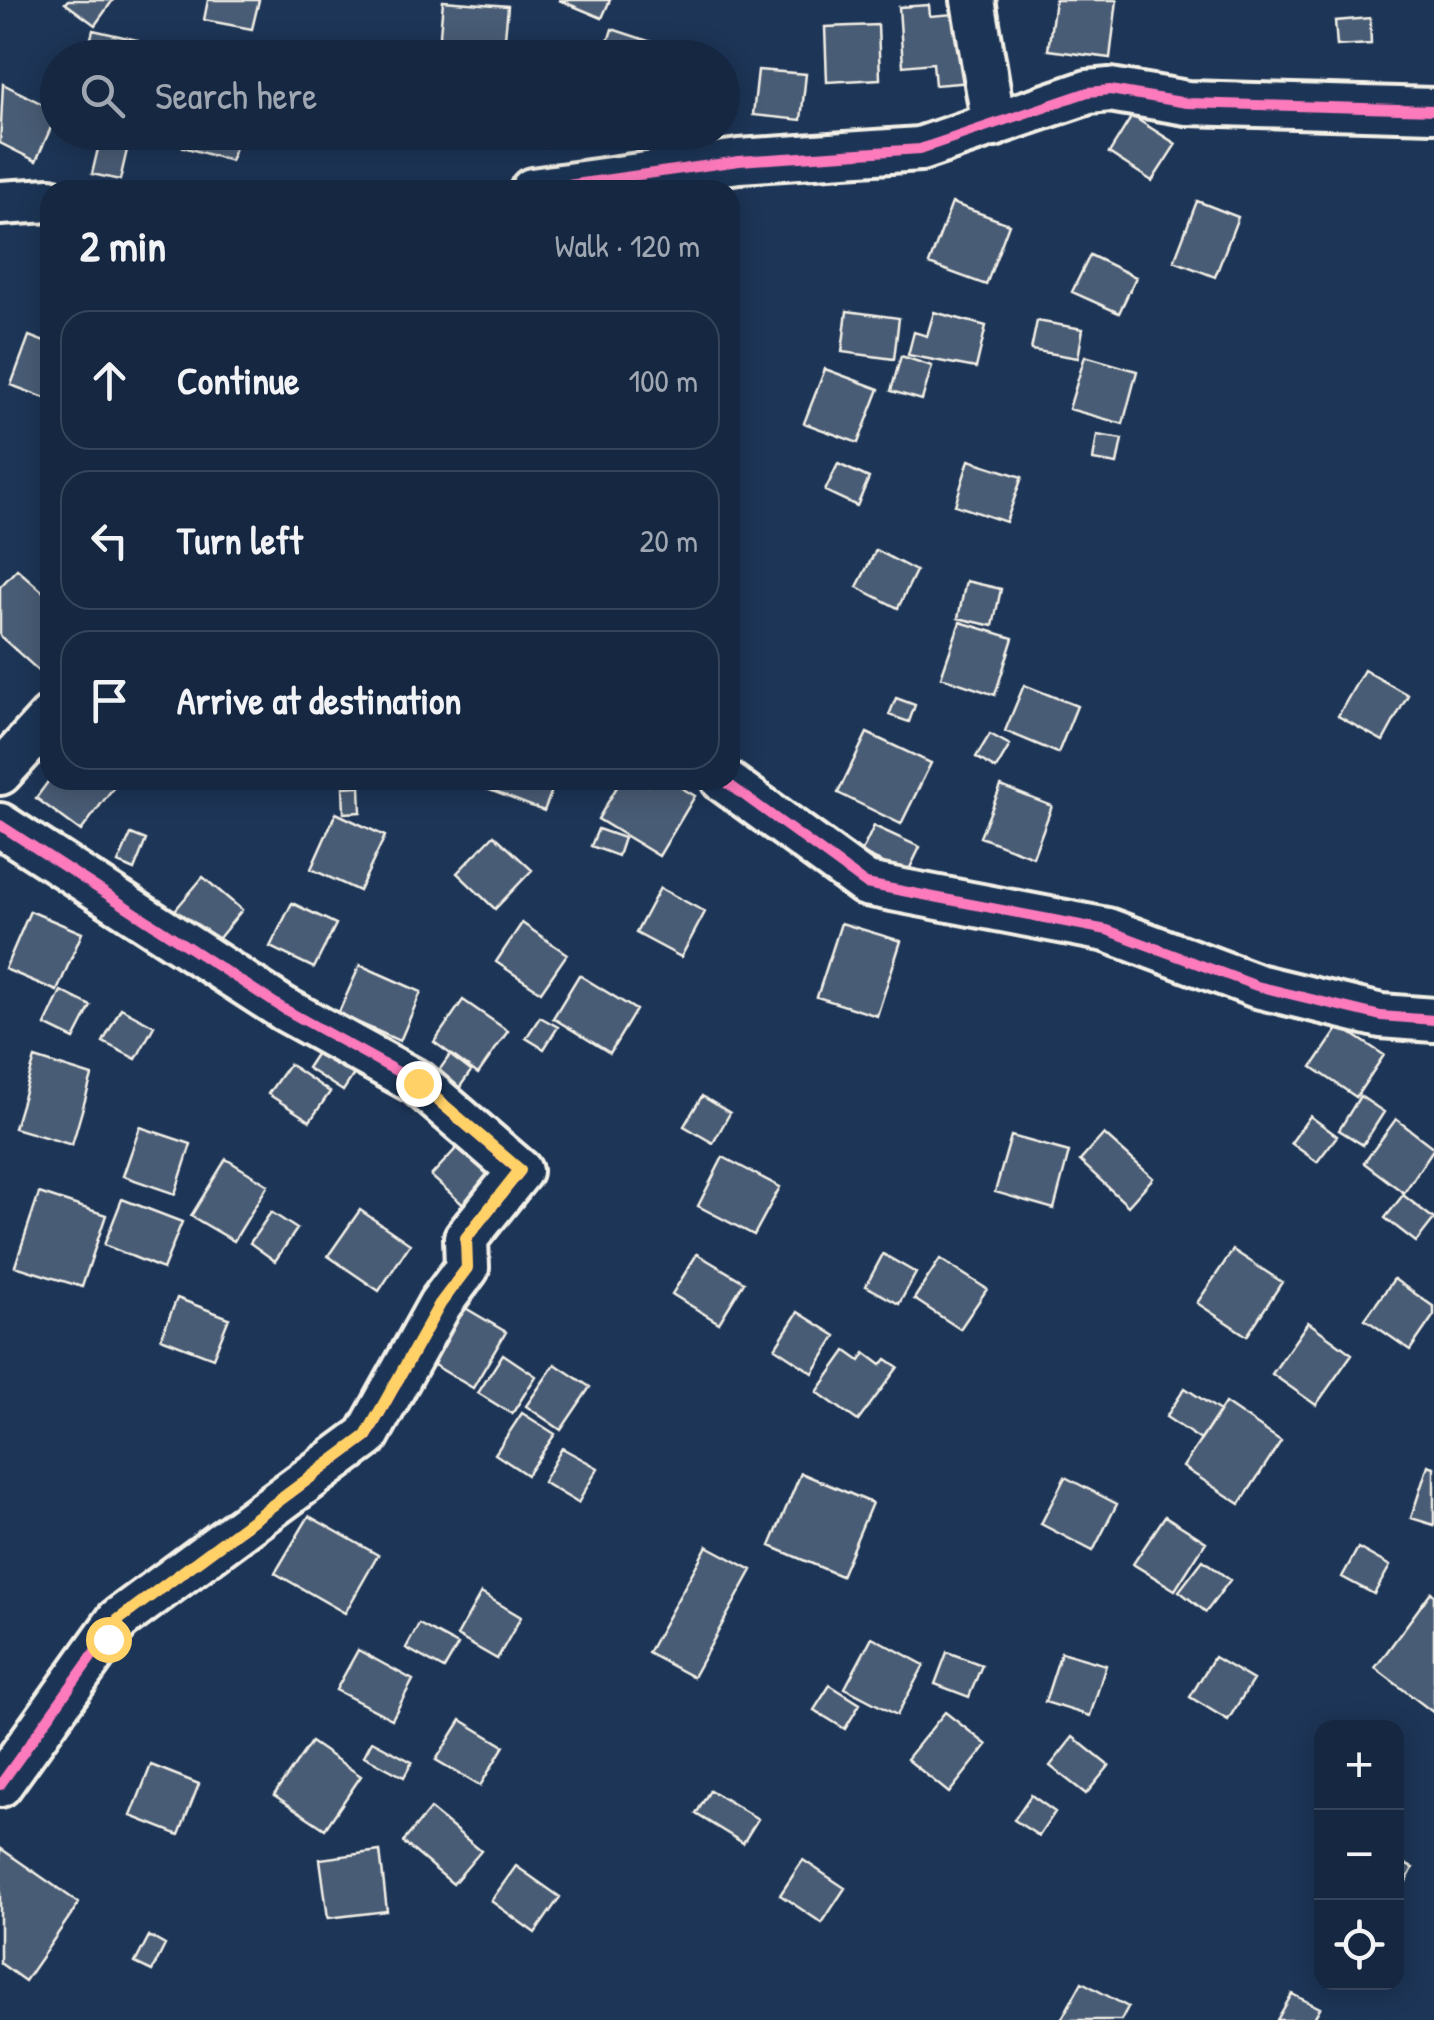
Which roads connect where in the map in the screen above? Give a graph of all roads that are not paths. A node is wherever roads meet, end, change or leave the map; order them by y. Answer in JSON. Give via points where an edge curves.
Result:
{"nodes":[{"id":1,"x":973,"y":0,"type":"edge"},
{"id":2,"x":1434,"y":110,"type":"edge"},
{"id":3,"x":994,"y":125,"type":"junction"},
{"id":4,"x":603,"y":180,"type":"edge"},
{"id":5,"x":40,"y":201,"type":"edge"},
{"id":6,"x":0,"y":203,"type":"edge"},
{"id":7,"x":40,"y":729,"type":"edge"},
{"id":8,"x":0,"y":773,"type":"edge"},
{"id":9,"x":737,"y":790,"type":"edge"},
{"id":10,"x":0,"y":825,"type":"edge"},
{"id":11,"x":1434,"y":1020,"type":"edge"},
{"id":12,"x":0,"y":1785,"type":"edge"}],
"edges":[{"from":1,"to":3,"type":"street"},
{"from":2,"to":3,"type":"street","via":[[1187,102],[1110,90]]},
{"from":3,"to":4,"type":"street","via":[[920,149],[738,161]]},
{"from":5,"to":6,"type":"street"},
{"from":7,"to":8,"type":"street"},
{"from":9,"to":11,"type":"street","via":[[866,884],[1107,930],[1257,986],[1380,1016]]},
{"from":10,"to":12,"type":"street","via":[[284,1009],[418,1083],[520,1170],[466,1238],[467,1268],[440,1304],[375,1427],[118,1620]]}]}
